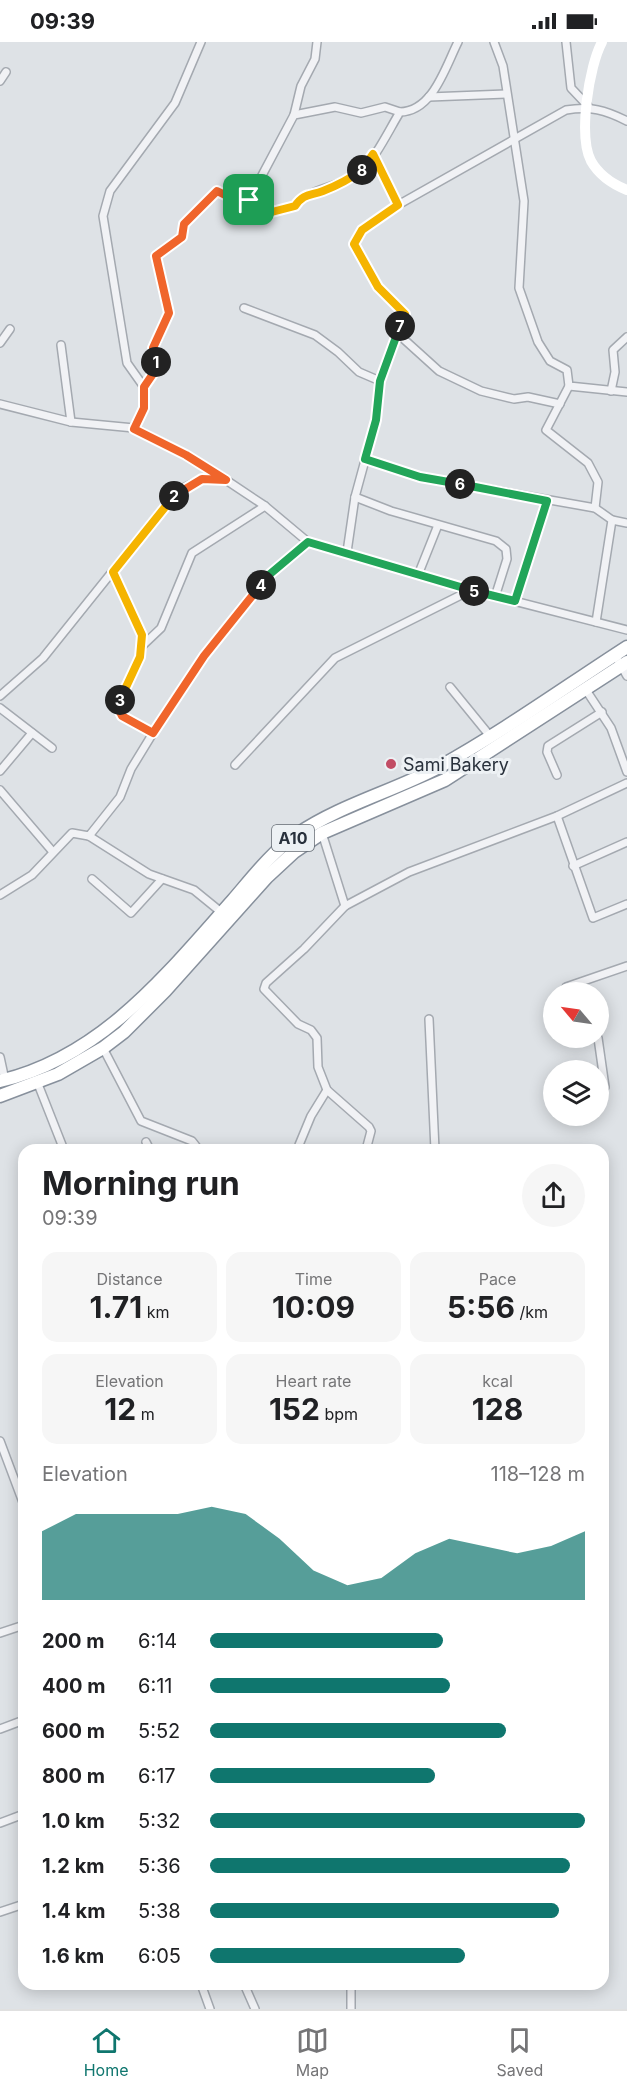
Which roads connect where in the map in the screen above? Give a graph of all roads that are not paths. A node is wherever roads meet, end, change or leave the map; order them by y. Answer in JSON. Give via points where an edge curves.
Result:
{"nodes":[{"id":1,"x":201,"y":42,"type":"edge"},
{"id":2,"x":317,"y":42,"type":"edge"},
{"id":3,"x":458,"y":42,"type":"edge"},
{"id":4,"x":495,"y":42,"type":"edge"},
{"id":5,"x":566,"y":42,"type":"edge"},
{"id":6,"x":603,"y":42,"type":"edge"},
{"id":7,"x":6,"y":72,"type":"dead end"},
{"id":8,"x":0,"y":81,"type":"edge"},
{"id":9,"x":506,"y":94,"type":"junction"},
{"id":10,"x":429,"y":97,"type":"junction"},
{"id":11,"x":588,"y":106,"type":"junction"},
{"id":12,"x":400,"y":112,"type":"junction"},
{"id":13,"x":294,"y":115,"type":"junction"},
{"id":14,"x":627,"y":121,"type":"edge"},
{"id":15,"x":514,"y":138,"type":"junction"},
{"id":16,"x":373,"y":154,"type":"junction"},
{"id":17,"x":627,"y":190,"type":"edge"},
{"id":18,"x":249,"y":200,"type":"junction"},
{"id":19,"x":398,"y":205,"type":"junction"},
{"id":20,"x":244,"y":308,"type":"dead end"},
{"id":21,"x":10,"y":329,"type":"dead end"},
{"id":22,"x":397,"y":333,"type":"junction"},
{"id":23,"x":627,"y":337,"type":"edge"},
{"id":24,"x":0,"y":343,"type":"edge"},
{"id":25,"x":61,"y":345,"type":"dead end"},
{"id":26,"x":380,"y":381,"type":"junction"},
{"id":27,"x":569,"y":386,"type":"junction"},
{"id":28,"x":144,"y":387,"type":"junction"},
{"id":29,"x":611,"y":391,"type":"junction"},
{"id":30,"x":627,"y":392,"type":"edge"},
{"id":31,"x":0,"y":404,"type":"edge"},
{"id":32,"x":560,"y":404,"type":"junction"},
{"id":33,"x":71,"y":422,"type":"junction"},
{"id":34,"x":134,"y":429,"type":"junction"},
{"id":35,"x":365,"y":459,"type":"junction"},
{"id":36,"x":226,"y":480,"type":"junction"},
{"id":37,"x":355,"y":497,"type":"junction"},
{"id":38,"x":547,"y":501,"type":"junction"},
{"id":39,"x":265,"y":506,"type":"junction"},
{"id":40,"x":595,"y":508,"type":"junction"},
{"id":41,"x":612,"y":520,"type":"junction"},
{"id":42,"x":627,"y":523,"type":"edge"},
{"id":43,"x":438,"y":525,"type":"junction"},
{"id":44,"x":308,"y":542,"type":"junction"},
{"id":45,"x":347,"y":552,"type":"junction"},
{"id":46,"x":113,"y":572,"type":"junction"},
{"id":47,"x":418,"y":575,"type":"junction"},
{"id":48,"x":471,"y":590,"type":"junction"},
{"id":49,"x":495,"y":597,"type":"junction"},
{"id":50,"x":515,"y":601,"type":"junction"},
{"id":51,"x":596,"y":622,"type":"junction"},
{"id":52,"x":627,"y":630,"type":"edge"},
{"id":53,"x":627,"y":646,"type":"edge"},
{"id":54,"x":141,"y":647,"type":"junction"},
{"id":55,"x":622,"y":665,"type":"edge"},
{"id":56,"x":450,"y":687,"type":"dead end"},
{"id":57,"x":586,"y":690,"type":"junction"},
{"id":58,"x":0,"y":696,"type":"edge"},
{"id":59,"x":0,"y":708,"type":"edge"},
{"id":60,"x":602,"y":712,"type":"junction"},
{"id":61,"x":32,"y":733,"type":"junction"},
{"id":62,"x":153,"y":733,"type":"junction"},
{"id":63,"x":490,"y":736,"type":"junction"},
{"id":64,"x":52,"y":748,"type":"dead end"},
{"id":65,"x":235,"y":765,"type":"dead end"},
{"id":66,"x":0,"y":771,"type":"edge"},
{"id":67,"x":627,"y":772,"type":"edge"},
{"id":68,"x":557,"y":775,"type":"dead end"},
{"id":69,"x":627,"y":783,"type":"edge"},
{"id":70,"x":0,"y":790,"type":"edge"},
{"id":71,"x":557,"y":816,"type":"junction"},
{"id":72,"x":322,"y":833,"type":"junction"},
{"id":73,"x":89,"y":836,"type":"junction"},
{"id":74,"x":627,"y":842,"type":"edge"},
{"id":75,"x":53,"y":852,"type":"junction"},
{"id":76,"x":573,"y":866,"type":"junction"},
{"id":77,"x":92,"y":879,"type":"dead end"},
{"id":78,"x":162,"y":879,"type":"junction"},
{"id":79,"x":0,"y":896,"type":"edge"},
{"id":80,"x":627,"y":904,"type":"edge"},
{"id":81,"x":345,"y":906,"type":"junction"},
{"id":82,"x":221,"y":912,"type":"junction"},
{"id":83,"x":627,"y":966,"type":"edge"},
{"id":84,"x":581,"y":982,"type":"edge"},
{"id":85,"x":161,"y":988,"type":"junction"},
{"id":86,"x":429,"y":1019,"type":"dead end"},
{"id":87,"x":103,"y":1048,"type":"junction"},
{"id":88,"x":0,"y":1057,"type":"edge"},
{"id":89,"x":2,"y":1081,"type":"edge"},
{"id":90,"x":38,"y":1083,"type":"junction"},
{"id":91,"x":327,"y":1090,"type":"junction"},
{"id":92,"x":0,"y":1096,"type":"edge"},
{"id":93,"x":62,"y":1144,"type":"edge"},
{"id":94,"x":194,"y":1144,"type":"edge"},
{"id":95,"x":299,"y":1144,"type":"dead end"},
{"id":96,"x":368,"y":1144,"type":"edge"},
{"id":97,"x":435,"y":1144,"type":"edge"},
{"id":98,"x":0,"y":1441,"type":"edge"},
{"id":99,"x":18,"y":1489,"type":"edge"},
{"id":100,"x":18,"y":1627,"type":"edge"},
{"id":101,"x":0,"y":1634,"type":"edge"},
{"id":102,"x":18,"y":1722,"type":"edge"},
{"id":103,"x":0,"y":1729,"type":"edge"},
{"id":104,"x":18,"y":1816,"type":"edge"},
{"id":105,"x":0,"y":1823,"type":"edge"},
{"id":106,"x":18,"y":1906,"type":"edge"},
{"id":107,"x":0,"y":1912,"type":"edge"},
{"id":108,"x":203,"y":1990,"type":"edge"},
{"id":109,"x":247,"y":1990,"type":"edge"},
{"id":110,"x":351,"y":1990,"type":"edge"},
{"id":111,"x":210,"y":2009,"type":"edge"},
{"id":112,"x":255,"y":2009,"type":"edge"},
{"id":113,"x":351,"y":2009,"type":"edge"}],
"edges":[{"from":1,"to":28,"type":"street","via":[[175,103],[111,190],[103,216],[125,353]]},
{"from":2,"to":13,"type":"street","via":[[315,59],[301,86]]},
{"from":3,"to":10,"type":"street"},
{"from":4,"to":9,"type":"street"},
{"from":5,"to":11,"type":"street","via":[[571,88]]},
{"from":6,"to":11,"type":"main road","via":[[592,70]]},
{"from":7,"to":8,"type":"street"},
{"from":9,"to":10,"type":"street"},
{"from":9,"to":15,"type":"street"},
{"from":10,"to":12,"type":"street","via":[[411,112]]},
{"from":11,"to":14,"type":"street"},
{"from":11,"to":15,"type":"street","via":[[566,110]]},
{"from":11,"to":17,"type":"main road","via":[[585,130],[591,160],[606,179]]},
{"from":12,"to":13,"type":"street","via":[[386,107],[361,113],[335,107]]},
{"from":12,"to":16,"type":"street"},
{"from":13,"to":18,"type":"street"},
{"from":15,"to":19,"type":"street"},
{"from":15,"to":27,"type":"street","via":[[524,201],[519,288],[538,342],[550,361],[567,370]]},
{"from":16,"to":18,"type":"street","via":[[361,171],[320,192],[310,192],[295,206],[264,214]]},
{"from":16,"to":19,"type":"street"},
{"from":18,"to":28,"type":"street","via":[[217,191],[184,224],[182,237],[156,256],[169,313],[153,348],[157,368]]},
{"from":19,"to":22,"type":"street","via":[[362,230],[354,244],[378,287],[405,314]]},
{"from":20,"to":26,"type":"street","via":[[315,335],[359,372]]},
{"from":21,"to":24,"type":"street"},
{"from":22,"to":26,"type":"street"},
{"from":22,"to":32,"type":"street","via":[[439,371],[481,391]]},
{"from":23,"to":29,"type":"street","via":[[613,350],[615,372]]},
{"from":25,"to":33,"type":"street"},
{"from":26,"to":35,"type":"street","via":[[376,420]]},
{"from":27,"to":29,"type":"street"},
{"from":27,"to":32,"type":"street"},
{"from":28,"to":34,"type":"street","via":[[144,408]]},
{"from":29,"to":30,"type":"street"},
{"from":31,"to":33,"type":"street"},
{"from":32,"to":40,"type":"street","via":[[546,430],[588,463],[598,482]]},
{"from":33,"to":34,"type":"street"},
{"from":34,"to":36,"type":"street"},
{"from":35,"to":37,"type":"street"},
{"from":35,"to":38,"type":"street","via":[[420,477]]},
{"from":36,"to":39,"type":"street"},
{"from":36,"to":46,"type":"street","via":[[202,479],[177,491]]},
{"from":37,"to":43,"type":"street"},
{"from":37,"to":45,"type":"street"},
{"from":38,"to":40,"type":"street"},
{"from":38,"to":50,"type":"street"},
{"from":39,"to":44,"type":"street"},
{"from":39,"to":54,"type":"street","via":[[192,553],[161,628]]},
{"from":40,"to":41,"type":"street"},
{"from":41,"to":42,"type":"street"},
{"from":41,"to":51,"type":"street"},
{"from":43,"to":47,"type":"street"},
{"from":43,"to":49,"type":"street","via":[[469,531],[506,549],[507,559]]},
{"from":44,"to":45,"type":"street"},
{"from":44,"to":62,"type":"street","via":[[270,574],[204,656]]},
{"from":45,"to":47,"type":"street"},
{"from":46,"to":54,"type":"street","via":[[142,635]]},
{"from":46,"to":58,"type":"street","via":[[43,658]]},
{"from":47,"to":48,"type":"street"},
{"from":48,"to":49,"type":"street"},
{"from":48,"to":65,"type":"street","via":[[335,658]]},
{"from":49,"to":50,"type":"street"},
{"from":50,"to":51,"type":"street"},
{"from":51,"to":52,"type":"street"},
{"from":53,"to":55,"type":"highway","number":"A10"},
{"from":54,"to":62,"type":"street","via":[[117,706],[122,716]]},
{"from":55,"to":57,"type":"highway","number":"A10"},
{"from":55,"to":63,"type":"highway","number":"A10"},
{"from":56,"to":63,"type":"street"},
{"from":57,"to":60,"type":"street"},
{"from":57,"to":72,"type":"highway","number":"A10","via":[[445,780]]},
{"from":59,"to":61,"type":"street"},
{"from":60,"to":67,"type":"street"},
{"from":60,"to":68,"type":"street","via":[[548,746]]},
{"from":61,"to":64,"type":"street"},
{"from":61,"to":66,"type":"street"},
{"from":62,"to":73,"type":"street","via":[[131,769],[120,797]]},
{"from":63,"to":82,"type":"highway","number":"A10","via":[[439,767],[335,811],[294,837]]},
{"from":69,"to":71,"type":"street"},
{"from":70,"to":75,"type":"street"},
{"from":71,"to":76,"type":"street"},
{"from":71,"to":81,"type":"street","via":[[419,868]]},
{"from":72,"to":81,"type":"street"},
{"from":72,"to":85,"type":"highway","number":"A10","via":[[267,877]]},
{"from":73,"to":75,"type":"street","via":[[72,833]]},
{"from":73,"to":78,"type":"street","via":[[135,867]]},
{"from":74,"to":76,"type":"street"},
{"from":75,"to":79,"type":"street","via":[[32,875]]},
{"from":76,"to":80,"type":"street","via":[[593,918]]},
{"from":77,"to":78,"type":"street","via":[[131,913]]},
{"from":78,"to":82,"type":"street","via":[[194,890]]},
{"from":81,"to":91,"type":"street","via":[[266,982],[264,989],[317,1038],[318,1067]]},
{"from":82,"to":85,"type":"highway","number":"A10"},
{"from":83,"to":84,"type":"street"},
{"from":85,"to":87,"type":"highway","number":"A10","via":[[124,1032]]},
{"from":85,"to":89,"type":"highway","number":"A10","via":[[101,1034],[57,1059]]},
{"from":86,"to":97,"type":"street"},
{"from":87,"to":90,"type":"highway","number":"A10"},
{"from":87,"to":94,"type":"street","via":[[141,1121]]},
{"from":88,"to":89,"type":"street"},
{"from":90,"to":92,"type":"highway","number":"A10"},
{"from":90,"to":93,"type":"street"},
{"from":91,"to":95,"type":"street"},
{"from":91,"to":96,"type":"street","via":[[369,1127]]},
{"from":98,"to":99,"type":"street"},
{"from":100,"to":101,"type":"street"},
{"from":102,"to":103,"type":"street"},
{"from":104,"to":105,"type":"street"},
{"from":106,"to":107,"type":"street"},
{"from":108,"to":111,"type":"street"},
{"from":109,"to":112,"type":"street"},
{"from":110,"to":113,"type":"street"}]}
